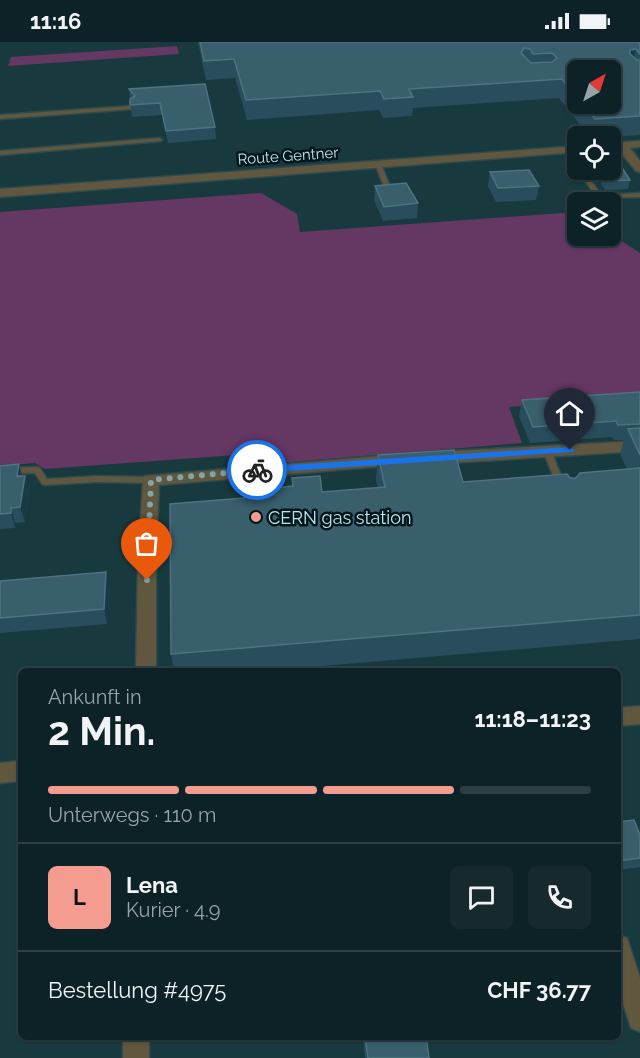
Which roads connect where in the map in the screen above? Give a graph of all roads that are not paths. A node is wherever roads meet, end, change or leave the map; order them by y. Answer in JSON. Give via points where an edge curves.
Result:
{"nodes":[{"id":1,"x":131,"y":108,"type":"edge"},
{"id":2,"x":0,"y":117,"type":"edge"},
{"id":3,"x":159,"y":140,"type":"dead end"},
{"id":4,"x":640,"y":144,"type":"edge"},
{"id":5,"x":621,"y":146,"type":"edge"},
{"id":6,"x":567,"y":150,"type":"edge"},
{"id":7,"x":621,"y":151,"type":"edge"},
{"id":8,"x":0,"y":153,"type":"edge"},
{"id":9,"x":378,"y":164,"type":"junction"},
{"id":10,"x":640,"y":169,"type":"edge"},
{"id":11,"x":588,"y":180,"type":"edge"},
{"id":12,"x":0,"y":193,"type":"edge"},
{"id":13,"x":390,"y":194,"type":"edge"},
{"id":14,"x":640,"y":195,"type":"edge"},
{"id":15,"x":640,"y":446,"type":"edge"},
{"id":16,"x":547,"y":451,"type":"junction"},
{"id":17,"x":0,"y":471,"type":"edge"},
{"id":18,"x":151,"y":480,"type":"junction"},
{"id":19,"x":567,"y":499,"type":"edge"},
{"id":20,"x":146,"y":668,"type":"edge"},
{"id":21,"x":640,"y":715,"type":"edge"},
{"id":22,"x":621,"y":717,"type":"edge"},
{"id":23,"x":18,"y":771,"type":"edge"},
{"id":24,"x":0,"y":773,"type":"edge"},
{"id":25,"x":621,"y":957,"type":"edge"},
{"id":26,"x":640,"y":1019,"type":"edge"},
{"id":27,"x":136,"y":1040,"type":"edge"},
{"id":28,"x":136,"y":1058,"type":"edge"}],
"edges":[{"from":1,"to":2,"type":"lane"},
{"from":3,"to":8,"type":"lane"},
{"from":4,"to":5,"type":"street"},
{"from":6,"to":9,"type":"street","name":"Route Gentner"},
{"from":7,"to":10,"type":"street"},
{"from":9,"to":12,"type":"street","name":"Route Gentner"},
{"from":9,"to":13,"type":"lane"},
{"from":11,"to":14,"type":"lane","via":[[599,198]]},
{"from":15,"to":16,"type":"street"},
{"from":16,"to":18,"type":"street"},
{"from":16,"to":19,"type":"lane"},
{"from":17,"to":18,"type":"lane","via":[[37,470],[45,482]]},
{"from":18,"to":20,"type":"street"},
{"from":21,"to":22,"type":"street"},
{"from":23,"to":24,"type":"street"},
{"from":25,"to":26,"type":"street"},
{"from":27,"to":28,"type":"street"}]}
